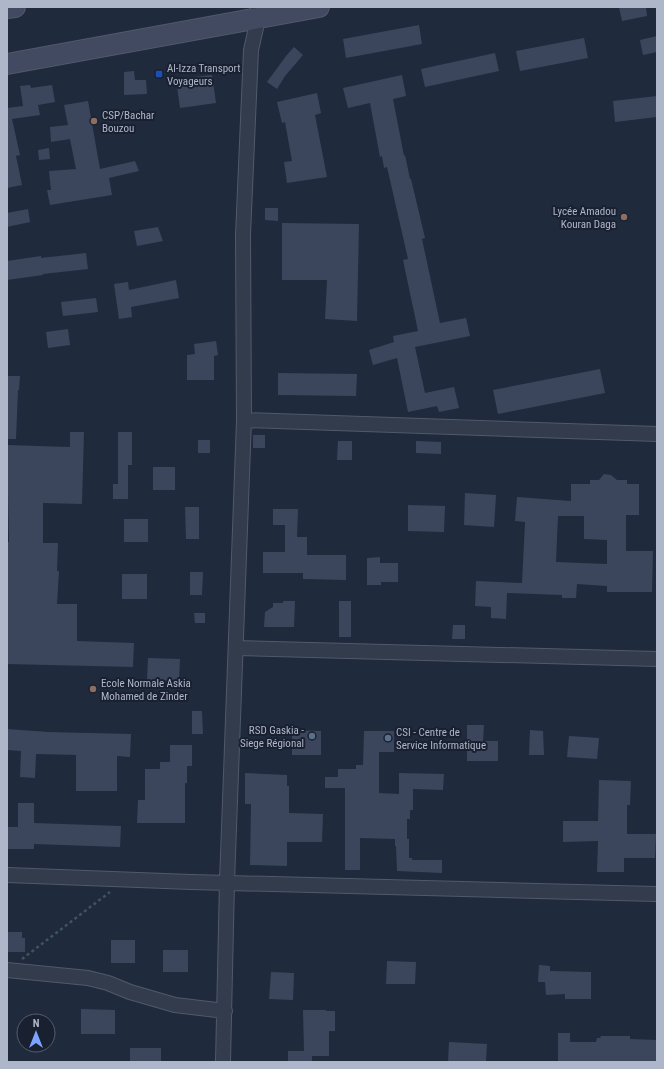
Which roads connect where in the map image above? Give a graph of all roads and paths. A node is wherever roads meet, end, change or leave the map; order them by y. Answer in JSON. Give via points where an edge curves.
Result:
{"nodes":[{"id":1,"x":15,"y":7,"type":"edge"},
{"id":2,"x":320,"y":7,"type":"edge"},
{"id":3,"x":7,"y":8,"type":"edge"},
{"id":4,"x":258,"y":13,"type":"edge"},
{"id":5,"x":7,"y":64,"type":"edge"},
{"id":6,"x":244,"y":420,"type":"junction"},
{"id":7,"x":657,"y":434,"type":"edge"},
{"id":8,"x":236,"y":648,"type":"junction"},
{"id":9,"x":657,"y":658,"type":"edge"},
{"id":10,"x":7,"y":875,"type":"edge"},
{"id":11,"x":126,"y":879,"type":"junction"},
{"id":12,"x":227,"y":882,"type":"junction"},
{"id":13,"x":657,"y":894,"type":"edge"},
{"id":14,"x":11,"y":967,"type":"edge"},
{"id":15,"x":224,"y":1011,"type":"junction"},
{"id":16,"x":222,"y":1062,"type":"edge"}],
"edges":[{"from":1,"to":3,"type":"street"},
{"from":2,"to":4,"type":"street"},
{"from":4,"to":5,"type":"street"},
{"from":4,"to":6,"type":"street","via":[[251,50],[243,235]]},
{"from":6,"to":7,"type":"street"},
{"from":6,"to":8,"type":"street"},
{"from":8,"to":9,"type":"street"},
{"from":8,"to":12,"type":"street"},
{"from":10,"to":11,"type":"street"},
{"from":11,"to":12,"type":"street"},
{"from":11,"to":14,"type":"path"},
{"from":12,"to":13,"type":"street"},
{"from":12,"to":15,"type":"street"},
{"from":14,"to":15,"type":"street","via":[[88,978],[175,1005]]},
{"from":15,"to":16,"type":"street"}]}
